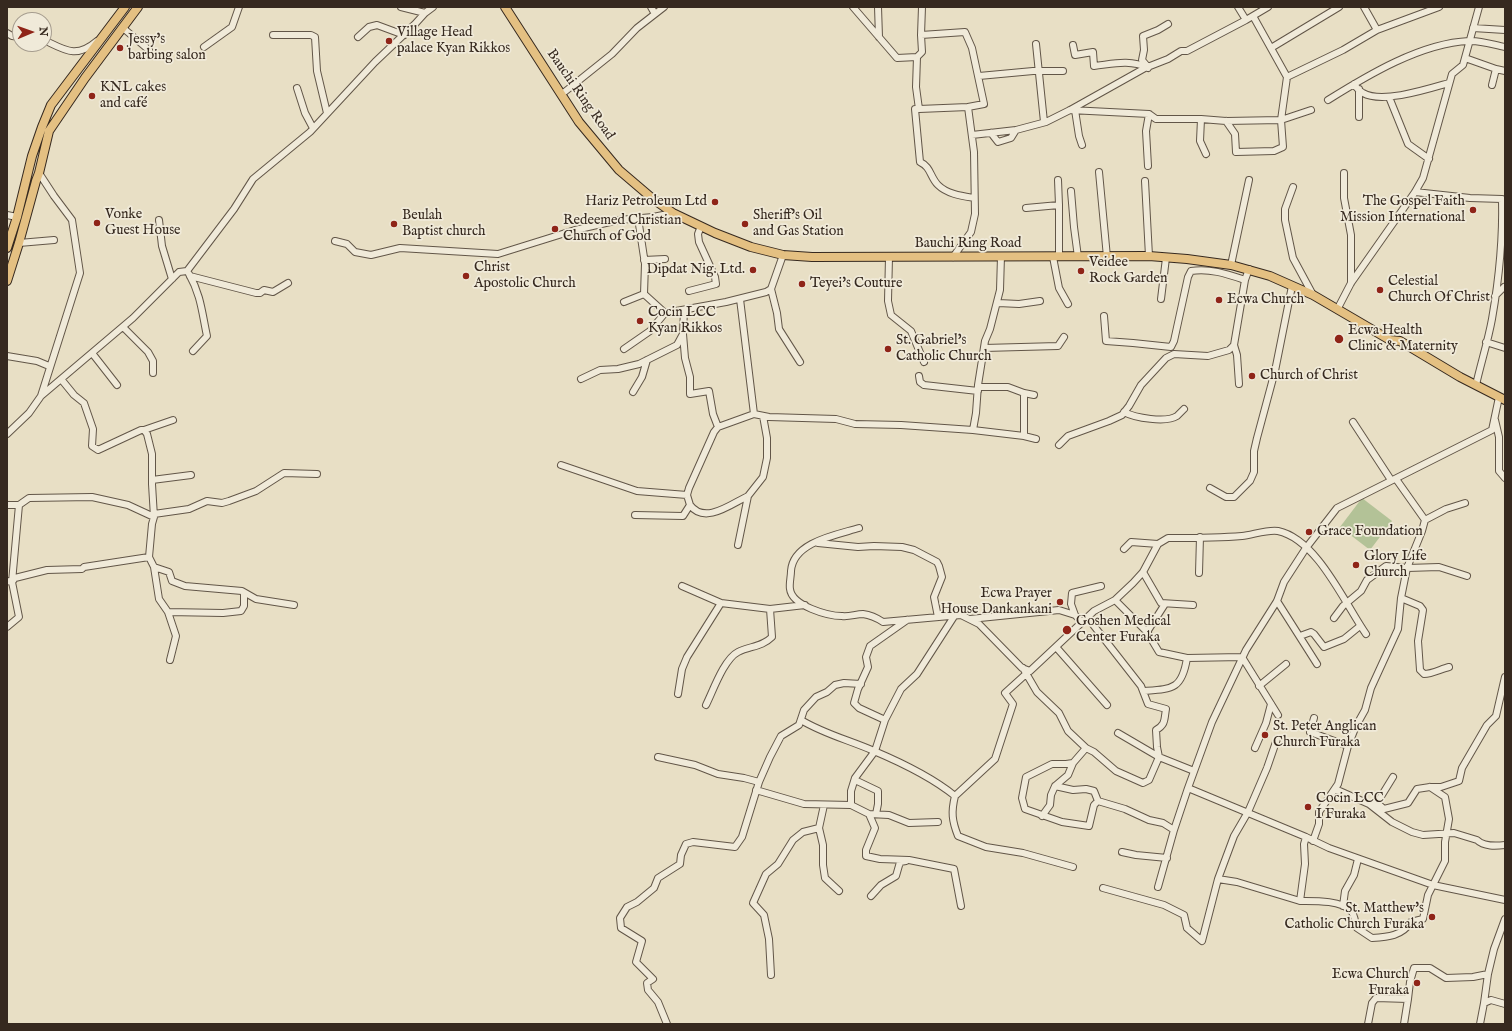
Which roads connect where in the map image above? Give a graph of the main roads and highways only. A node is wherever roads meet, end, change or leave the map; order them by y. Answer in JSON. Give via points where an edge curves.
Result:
{"nodes":[{"id":1,"x":125,"y":7,"type":"edge"},
{"id":2,"x":138,"y":7,"type":"edge"},
{"id":3,"x":506,"y":7,"type":"edge"},
{"id":4,"x":7,"y":248,"type":"edge"},
{"id":5,"x":7,"y":281,"type":"edge"},
{"id":6,"x":1502,"y":398,"type":"edge"}],
"edges":[{"from":1,"to":4,"type":"main road","via":[[51,105],[32,156]]},
{"from":2,"to":5,"type":"main road","via":[[49,131]]},
{"from":3,"to":6,"type":"main road","name":"Bauchi Ring Road","via":[[579,122],[619,170],[647,195],[673,213],[715,233],[783,255],[1149,256],[1231,265],[1270,276],[1313,295],[1390,340],[1400,341],[1460,377]]}]}
